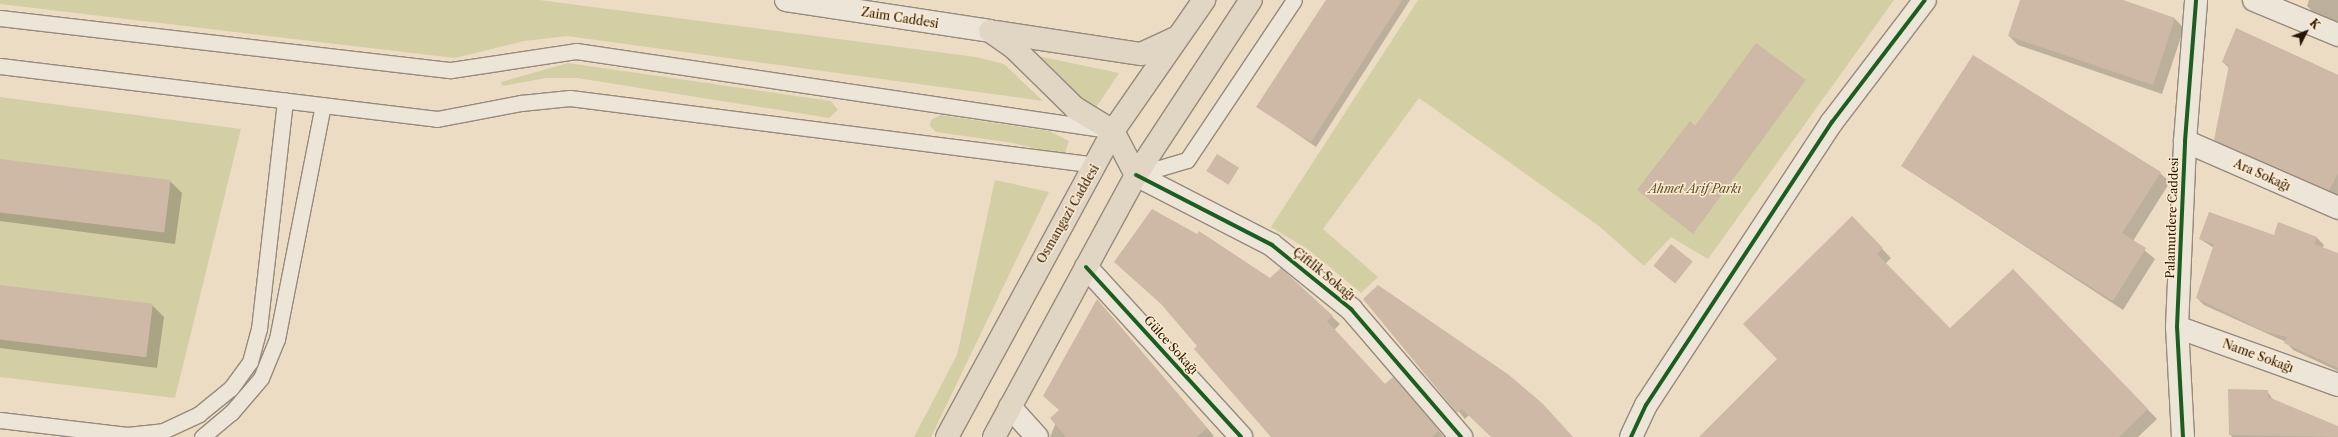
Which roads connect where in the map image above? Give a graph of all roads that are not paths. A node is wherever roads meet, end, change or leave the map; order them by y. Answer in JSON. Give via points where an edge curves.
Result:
{"nodes":[{"id":1,"x":786,"y":0,"type":"edge"},
{"id":2,"x":1204,"y":0,"type":"edge"},
{"id":3,"x":1251,"y":0,"type":"edge"},
{"id":4,"x":1294,"y":0,"type":"edge"},
{"id":5,"x":1925,"y":0,"type":"edge"},
{"id":6,"x":2196,"y":0,"type":"edge"},
{"id":7,"x":2254,"y":0,"type":"edge"},
{"id":8,"x":0,"y":18,"type":"edge"},
{"id":9,"x":990,"y":32,"type":"junction"},
{"id":10,"x":1180,"y":35,"type":"junction"},
{"id":11,"x":2338,"y":35,"type":"edge"},
{"id":12,"x":0,"y":66,"type":"edge"},
{"id":13,"x":285,"y":100,"type":"junction"},
{"id":14,"x":323,"y":105,"type":"junction"},
{"id":15,"x":1113,"y":132,"type":"junction"},
{"id":16,"x":2185,"y":141,"type":"junction"},
{"id":17,"x":1097,"y":165,"type":"junction"},
{"id":18,"x":1136,"y":175,"type":"junction"},
{"id":19,"x":2338,"y":208,"type":"edge"},
{"id":20,"x":1086,"y":267,"type":"junction"},
{"id":21,"x":2177,"y":327,"type":"junction"},
{"id":22,"x":2338,"y":385,"type":"edge"},
{"id":23,"x":1010,"y":407,"type":"junction"},
{"id":24,"x":0,"y":420,"type":"edge"},
{"id":25,"x":202,"y":437,"type":"edge"},
{"id":26,"x":947,"y":437,"type":"edge"},
{"id":27,"x":994,"y":437,"type":"edge"},
{"id":28,"x":1037,"y":437,"type":"edge"},
{"id":29,"x":1241,"y":437,"type":"edge"},
{"id":30,"x":1462,"y":437,"type":"edge"},
{"id":31,"x":1632,"y":437,"type":"edge"},
{"id":32,"x":2183,"y":437,"type":"edge"}],
"edges":[{"from":1,"to":9,"type":"street","name":"Zaim Caddesi"},
{"from":2,"to":10,"type":"main road","name":"Osmangazi Caddesi"},
{"from":3,"to":18,"type":"main road"},
{"from":4,"to":18,"type":"lane","via":[[1187,160]]},
{"from":5,"to":31,"type":"street","via":[[1828,128],[1646,405]]},
{"from":6,"to":16,"type":"street","name":"Palamutdere Caddesi"},
{"from":7,"to":11,"type":"street"},
{"from":8,"to":15,"type":"lane","via":[[451,70],[576,51]]},
{"from":9,"to":10,"type":"main road","via":[[1141,54]]},
{"from":9,"to":15,"type":"main road","via":[[1014,48],[1075,108]]},
{"from":10,"to":15,"type":"main road","name":"Osmangazi Caddesi"},
{"from":12,"to":13,"type":"lane"},
{"from":13,"to":14,"type":"lane"},
{"from":13,"to":24,"type":"lane","via":[[259,329],[250,362],[231,388],[199,414],[163,431],[127,435]]},
{"from":14,"to":17,"type":"lane","via":[[437,119],[521,103],[570,98]]},
{"from":14,"to":25,"type":"lane","via":[[277,338],[261,378],[232,413]]},
{"from":15,"to":17,"type":"main road","name":"Osmangazi Caddesi"},
{"from":15,"to":18,"type":"main road"},
{"from":16,"to":19,"type":"street","name":"Ara Sokağı"},
{"from":16,"to":21,"type":"street","name":"Palamutdere Caddesi"},
{"from":17,"to":18,"type":"main road"},
{"from":17,"to":26,"type":"main road","name":"Osmangazi Caddesi","via":[[1014,310]]},
{"from":18,"to":20,"type":"main road"},
{"from":18,"to":30,"type":"street","name":"Çiftlik Sokağı","via":[[1272,245],[1351,309]]},
{"from":20,"to":23,"type":"main road"},
{"from":20,"to":29,"type":"street","name":"Gülce Sokağı"},
{"from":21,"to":22,"type":"street","name":"Name Sokağı"},
{"from":21,"to":32,"type":"street","name":"Palamutdere Caddesi"},
{"from":23,"to":27,"type":"main road"},
{"from":23,"to":28,"type":"street"}]}
